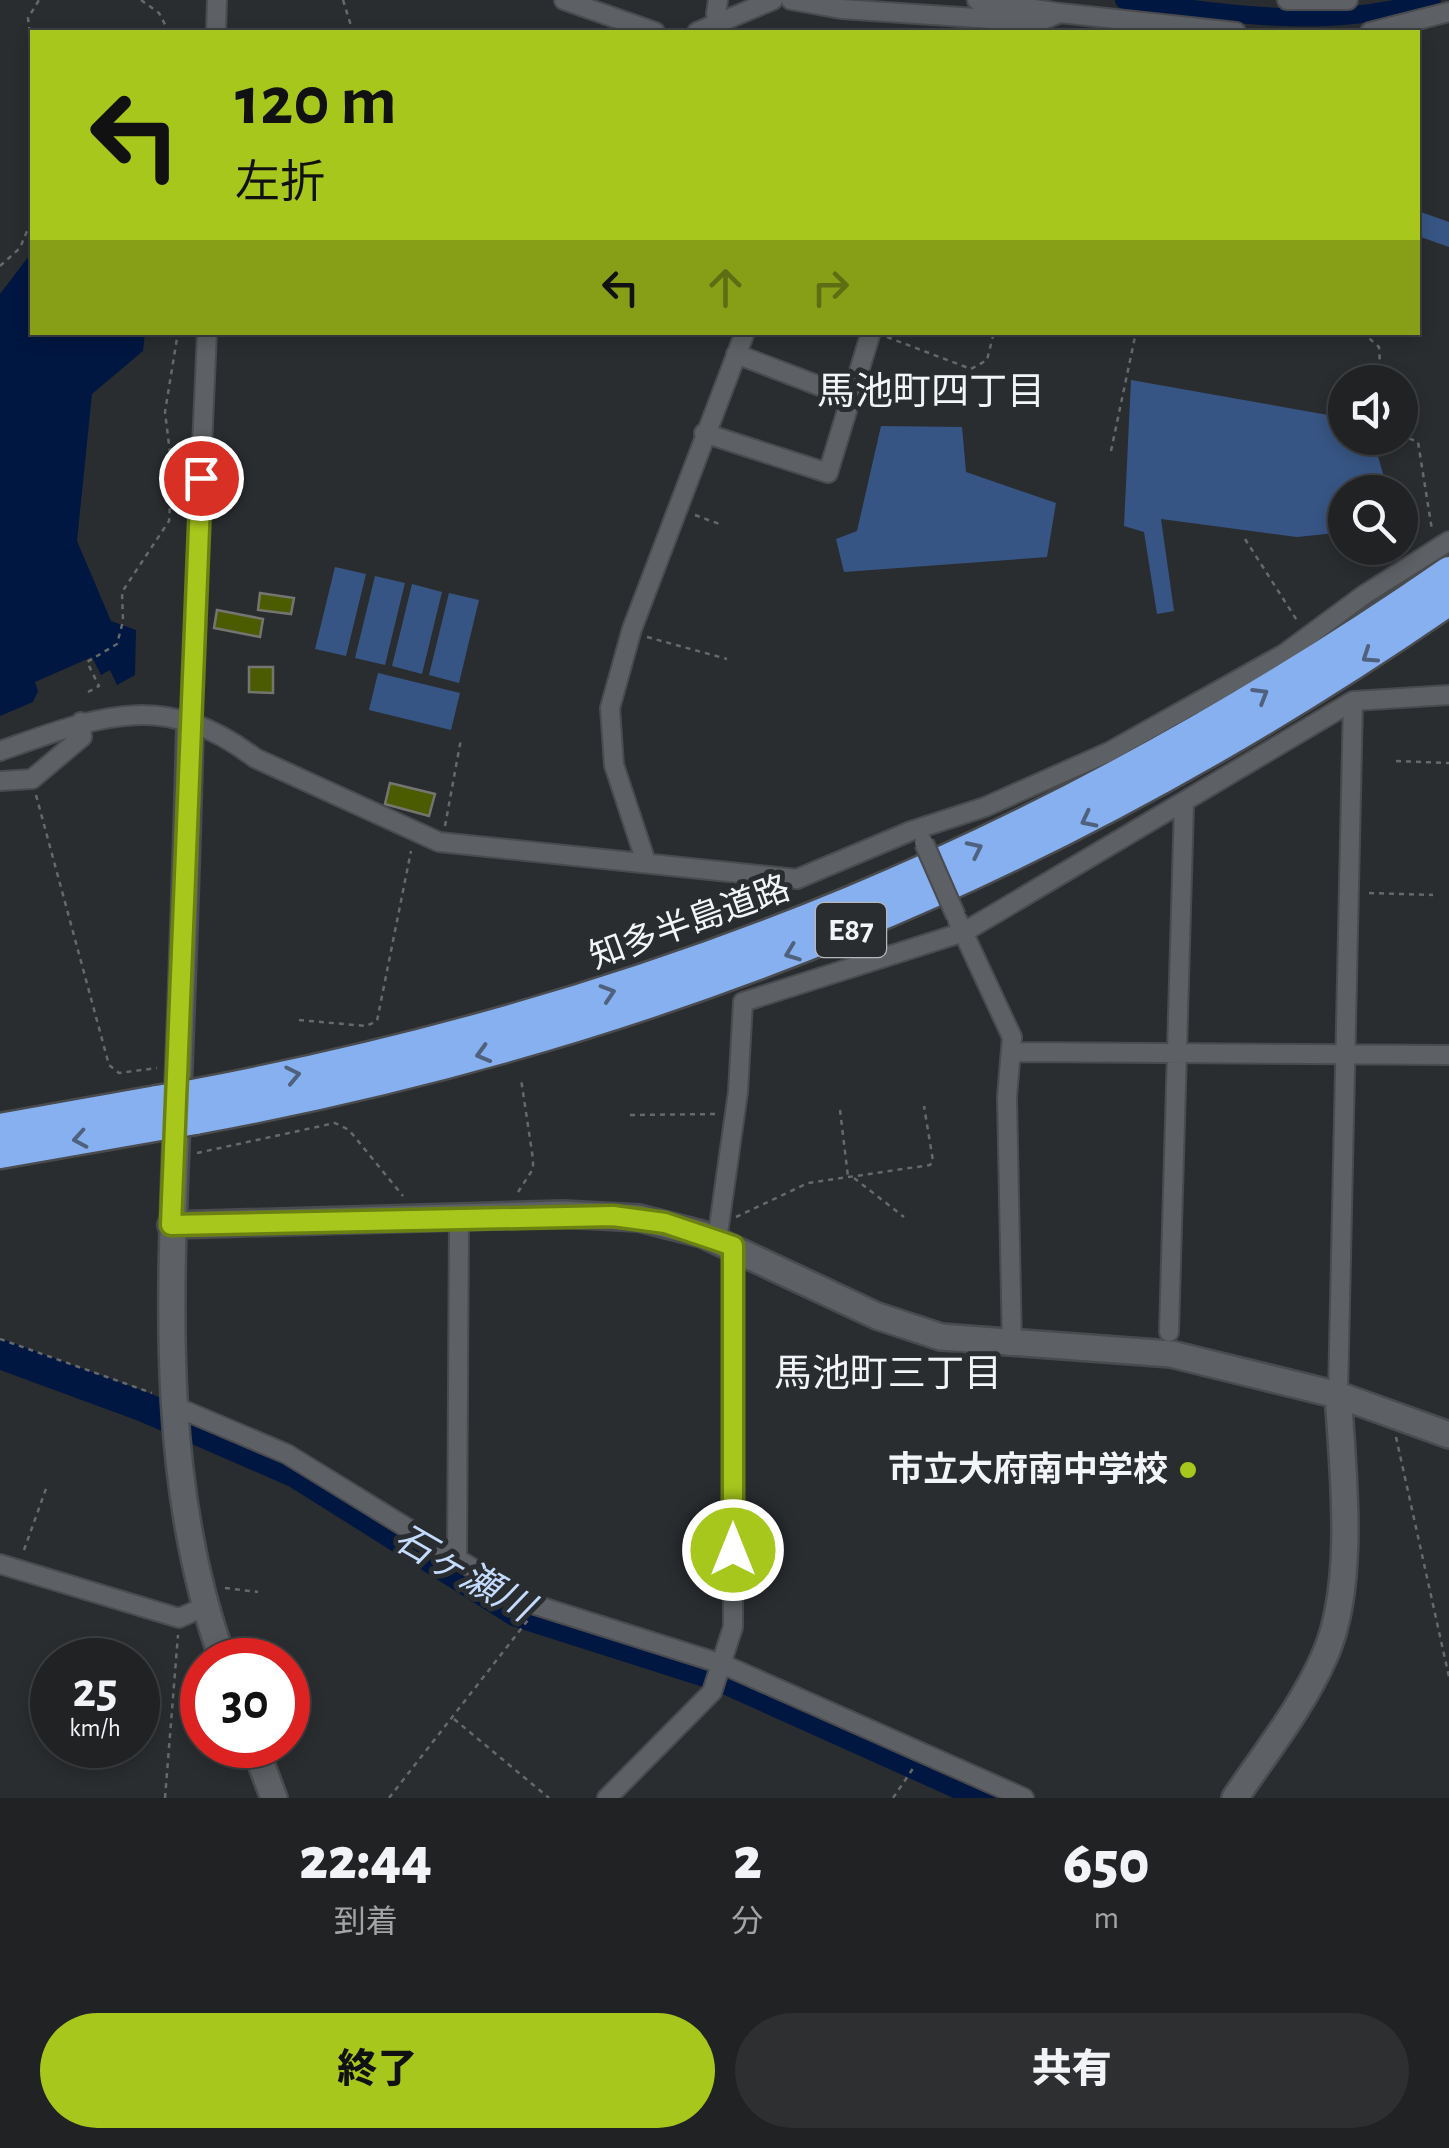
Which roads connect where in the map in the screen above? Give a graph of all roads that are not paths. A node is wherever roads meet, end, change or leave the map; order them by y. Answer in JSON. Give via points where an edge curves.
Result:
{"nodes":[{"id":1,"x":217,"y":0,"type":"edge"},
{"id":2,"x":564,"y":0,"type":"edge"},
{"id":3,"x":718,"y":0,"type":"edge"},
{"id":4,"x":773,"y":0,"type":"edge"},
{"id":5,"x":791,"y":0,"type":"edge"},
{"id":6,"x":976,"y":0,"type":"edge"},
{"id":7,"x":1288,"y":0,"type":"edge"},
{"id":8,"x":1348,"y":0,"type":"edge"},
{"id":9,"x":1102,"y":9,"type":"edge"},
{"id":10,"x":880,"y":12,"type":"junction"},
{"id":11,"x":1449,"y":12,"type":"edge"},
{"id":12,"x":1060,"y":13,"type":"junction"},
{"id":13,"x":721,"y":28,"type":"edge"},
{"id":14,"x":216,"y":30,"type":"edge"},
{"id":15,"x":648,"y":30,"type":"edge"},
{"id":16,"x":886,"y":30,"type":"edge"},
{"id":17,"x":1224,"y":30,"type":"edge"},
{"id":18,"x":1378,"y":30,"type":"edge"},
{"id":19,"x":207,"y":335,"type":"edge"},
{"id":20,"x":744,"y":335,"type":"edge"},
{"id":21,"x":873,"y":335,"type":"edge"},
{"id":22,"x":736,"y":354,"type":"junction"},
{"id":23,"x":851,"y":398,"type":"junction"},
{"id":24,"x":704,"y":433,"type":"junction"},
{"id":25,"x":1446,"y":553,"type":"edge"},
{"id":26,"x":1449,"y":600,"type":"edge"},
{"id":27,"x":1449,"y":695,"type":"edge"},
{"id":28,"x":1353,"y":702,"type":"junction"},
{"id":29,"x":82,"y":722,"type":"junction"},
{"id":30,"x":190,"y":724,"type":"junction"},
{"id":31,"x":0,"y":751,"type":"edge"},
{"id":32,"x":0,"y":781,"type":"edge"},
{"id":33,"x":1184,"y":804,"type":"junction"},
{"id":34,"x":918,"y":837,"type":"junction"},
{"id":35,"x":646,"y":862,"type":"junction"},
{"id":36,"x":960,"y":924,"type":"junction"},
{"id":37,"x":1180,"y":1051,"type":"junction"},
{"id":38,"x":1013,"y":1052,"type":"junction"},
{"id":39,"x":1346,"y":1054,"type":"junction"},
{"id":40,"x":1449,"y":1056,"type":"edge"},
{"id":41,"x":196,"y":1106,"type":"junction"},
{"id":42,"x":158,"y":1113,"type":"junction"},
{"id":43,"x":0,"y":1130,"type":"edge"},
{"id":44,"x":0,"y":1154,"type":"edge"},
{"id":45,"x":459,"y":1217,"type":"junction"},
{"id":46,"x":171,"y":1225,"type":"junction"},
{"id":47,"x":724,"y":1236,"type":"junction"},
{"id":48,"x":1170,"y":1332,"type":"dead end"},
{"id":49,"x":1012,"y":1346,"type":"junction"},
{"id":50,"x":1338,"y":1394,"type":"junction"},
{"id":51,"x":173,"y":1403,"type":"junction"},
{"id":52,"x":1449,"y":1435,"type":"edge"},
{"id":53,"x":457,"y":1558,"type":"junction"},
{"id":54,"x":8,"y":1566,"type":"edge"},
{"id":55,"x":207,"y":1598,"type":"junction"},
{"id":56,"x":217,"y":1638,"type":"edge"},
{"id":57,"x":717,"y":1673,"type":"junction"},
{"id":58,"x":263,"y":1768,"type":"edge"},
{"id":59,"x":274,"y":1798,"type":"edge"},
{"id":60,"x":607,"y":1798,"type":"edge"},
{"id":61,"x":1024,"y":1798,"type":"edge"},
{"id":62,"x":1235,"y":1798,"type":"edge"}],
"edges":[{"from":1,"to":14,"type":"street"},
{"from":2,"to":15,"type":"street"},
{"from":3,"to":13,"type":"street"},
{"from":4,"to":13,"type":"street"},
{"from":5,"to":10,"type":"street"},
{"from":6,"to":12,"type":"street"},
{"from":7,"to":8,"type":"street"},
{"from":9,"to":12,"type":"street"},
{"from":9,"to":17,"type":"street"},
{"from":10,"to":12,"type":"street","via":[[1038,22]]},
{"from":10,"to":16,"type":"street"},
{"from":11,"to":18,"type":"street"},
{"from":19,"to":30,"type":"street"},
{"from":20,"to":22,"type":"street"},
{"from":21,"to":23,"type":"street"},
{"from":22,"to":23,"type":"street"},
{"from":22,"to":24,"type":"street"},
{"from":23,"to":24,"type":"street","via":[[828,473]]},
{"from":24,"to":35,"type":"street","via":[[630,633],[610,708],[614,765]]},
{"from":25,"to":34,"type":"street","via":[[1109,752]]},
{"from":41,"to":25,"type":"highway","name":"知多半島道路","number":"E87","one_way":true,"via":[[584,1000],[738,949],[956,859],[1158,755],[1360,634]]},
{"from":26,"to":41,"type":"highway","name":"知多半島道路","number":"E87","one_way":true,"via":[[1279,714],[1171,776],[968,880],[862,925],[745,972],[464,1059]]},
{"from":27,"to":28,"type":"street"},
{"from":28,"to":33,"type":"street"},
{"from":28,"to":39,"type":"street"},
{"from":29,"to":30,"type":"street","via":[[125,713]]},
{"from":29,"to":31,"type":"street"},
{"from":29,"to":32,"type":"street","via":[[82,737],[32,779]]},
{"from":30,"to":35,"type":"street","via":[[442,842]]},
{"from":30,"to":46,"type":"street"},
{"from":33,"to":36,"type":"street"},
{"from":33,"to":37,"type":"street"},
{"from":34,"to":35,"type":"street","via":[[797,879]]},
{"from":34,"to":36,"type":"street","bridge":true},
{"from":36,"to":38,"type":"street"},
{"from":36,"to":47,"type":"street","via":[[743,1002]]},
{"from":37,"to":38,"type":"street"},
{"from":37,"to":39,"type":"street"},
{"from":37,"to":48,"type":"street"},
{"from":38,"to":49,"type":"street","via":[[1007,1097]]},
{"from":39,"to":40,"type":"street"},
{"from":39,"to":50,"type":"street"},
{"from":41,"to":42,"type":"highway","name":"知多半島道路","number":"E87","bridge":true},
{"from":42,"to":43,"type":"highway","name":"知多半島道路","number":"E87"},
{"from":42,"to":44,"type":"highway","name":"知多半島道路","number":"E87","one_way":true},
{"from":45,"to":46,"type":"street"},
{"from":45,"to":47,"type":"street","via":[[638,1218]]},
{"from":45,"to":53,"type":"street"},
{"from":46,"to":51,"type":"street"},
{"from":47,"to":49,"type":"street","via":[[908,1328]]},
{"from":47,"to":57,"type":"street","via":[[733,1626]]},
{"from":49,"to":50,"type":"street","via":[[1171,1354]]},
{"from":50,"to":52,"type":"street"},
{"from":50,"to":62,"type":"street","via":[[1342,1538],[1327,1651]]},
{"from":51,"to":53,"type":"street","via":[[287,1454]]},
{"from":51,"to":55,"type":"street"},
{"from":53,"to":57,"type":"street","via":[[552,1612]]},
{"from":54,"to":55,"type":"street","via":[[179,1618]]},
{"from":55,"to":56,"type":"street"},
{"from":57,"to":60,"type":"street","via":[[712,1692]]},
{"from":57,"to":61,"type":"street"},
{"from":58,"to":59,"type":"street"}]}
